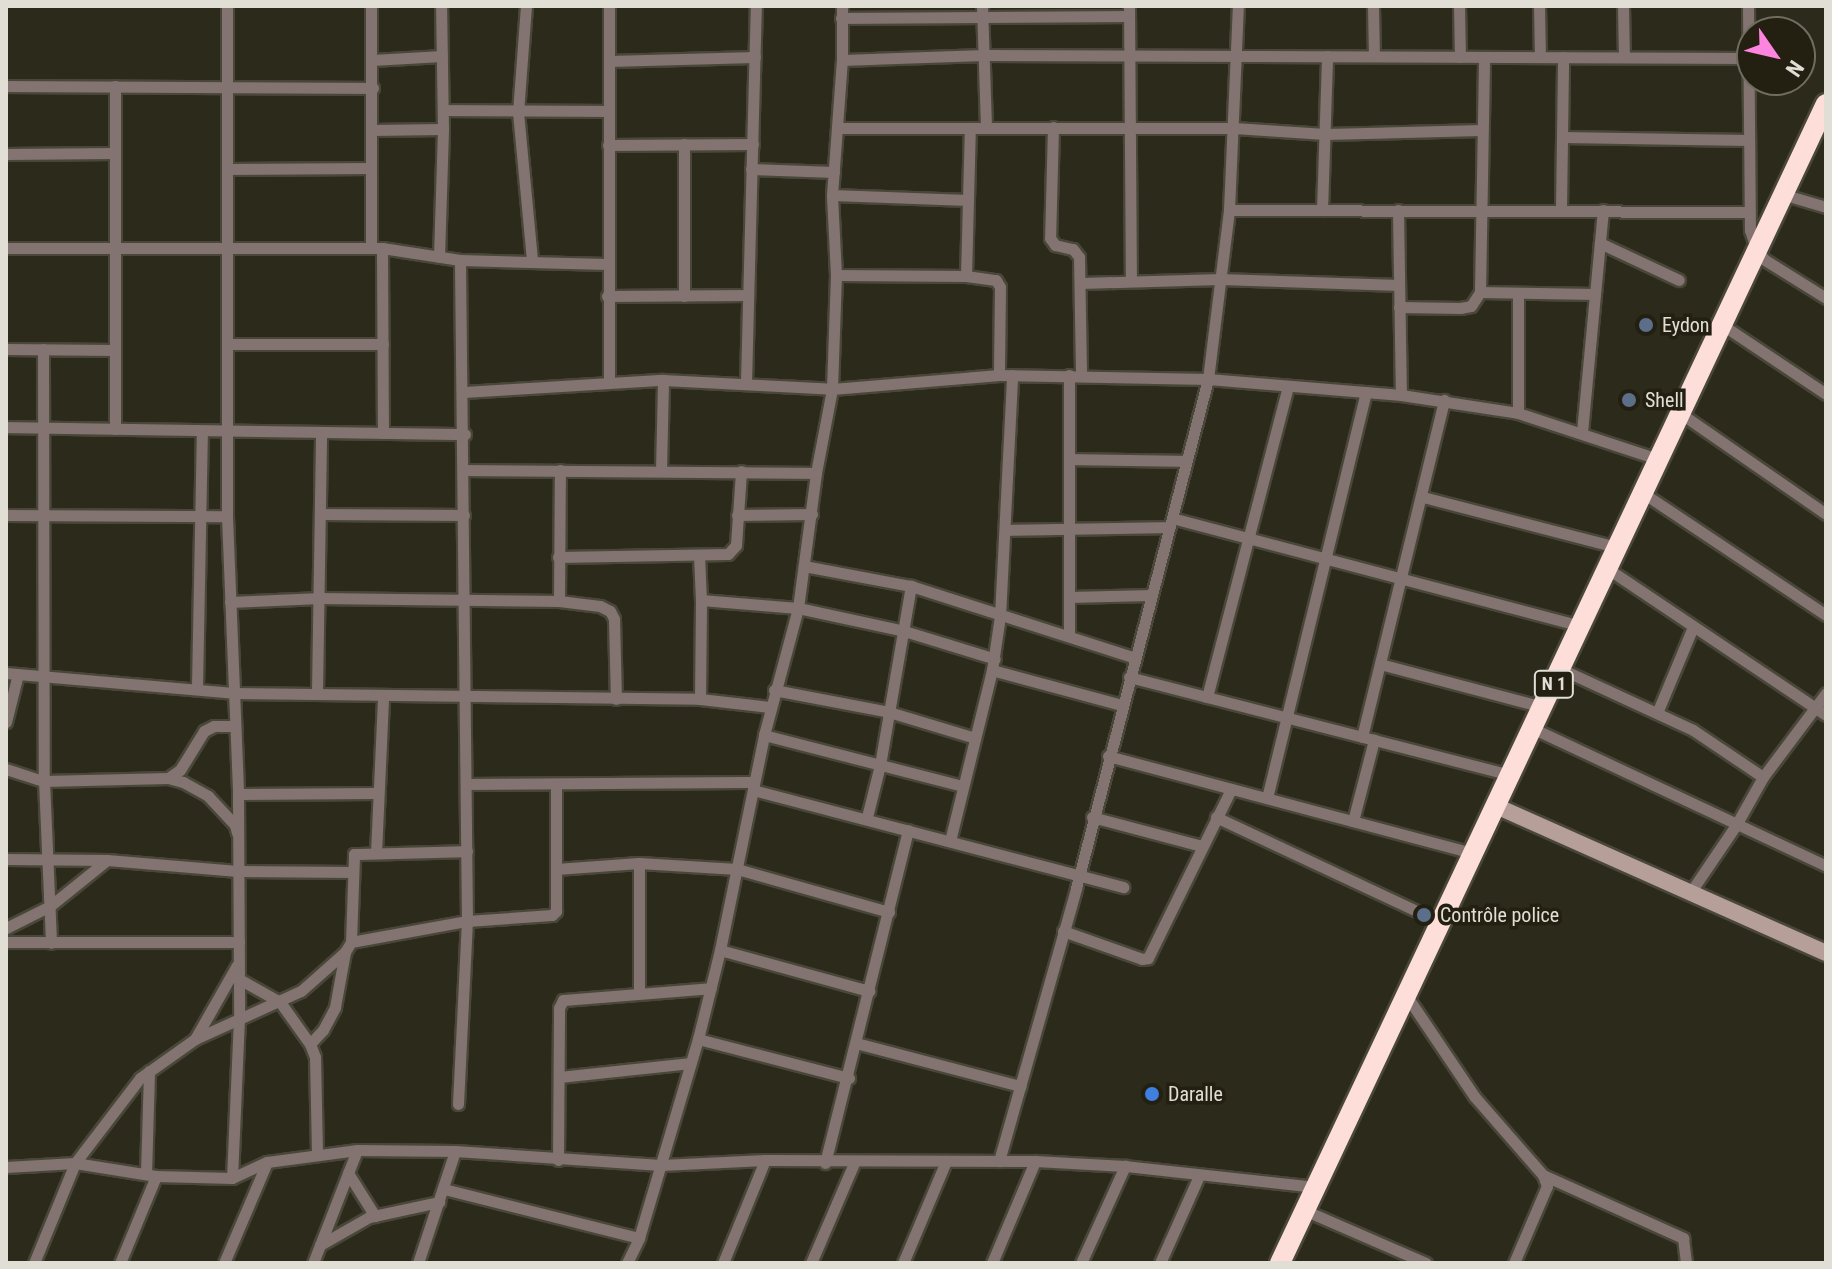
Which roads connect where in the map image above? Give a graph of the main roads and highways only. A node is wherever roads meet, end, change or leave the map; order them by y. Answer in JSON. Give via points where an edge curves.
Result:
{"nodes":[{"id":1,"x":1826,"y":104,"type":"edge"},
{"id":2,"x":1821,"y":125,"type":"edge"},
{"id":3,"x":1496,"y":806,"type":"junction"},
{"id":4,"x":1826,"y":953,"type":"edge"},
{"id":5,"x":1280,"y":1263,"type":"edge"}],
"edges":[{"from":1,"to":2,"type":"highway","number":"N 1"},
{"from":2,"to":3,"type":"highway","number":"N 1","via":[[1782,194]]},
{"from":3,"to":4,"type":"main road"},
{"from":3,"to":5,"type":"highway","number":"N 1"}]}
